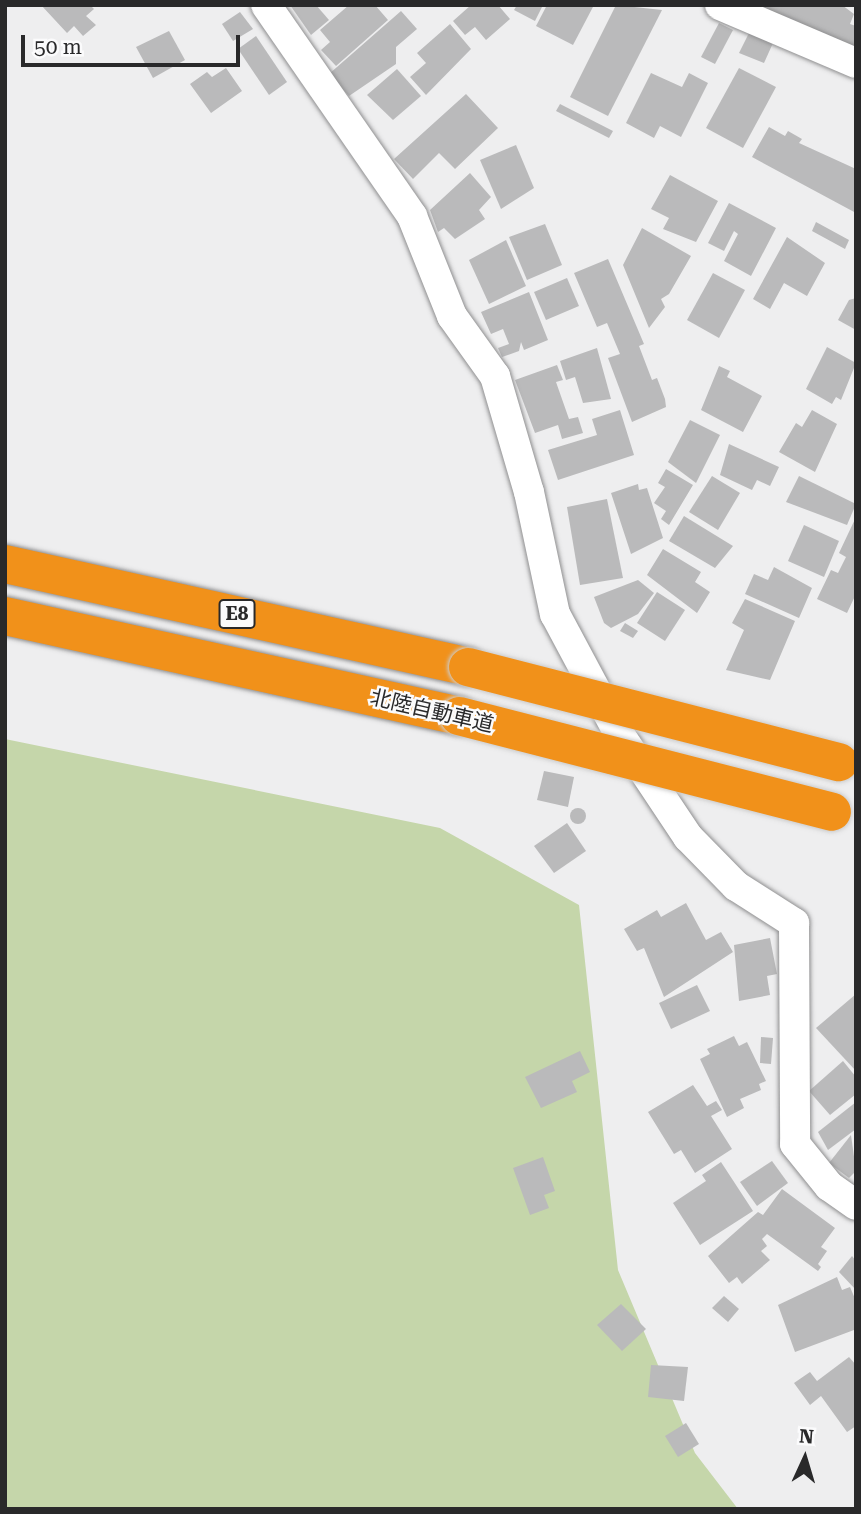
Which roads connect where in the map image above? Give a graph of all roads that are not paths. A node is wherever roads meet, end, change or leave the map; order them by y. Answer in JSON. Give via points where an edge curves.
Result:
{"nodes":[{"id":1,"x":266,"y":5,"type":"edge"},
{"id":2,"x":720,"y":5,"type":"edge"},
{"id":3,"x":856,"y":62,"type":"edge"},
{"id":4,"x":5,"y":564,"type":"edge"},
{"id":5,"x":5,"y":616,"type":"edge"},
{"id":6,"x":848,"y":764,"type":"edge"},
{"id":7,"x":844,"y":815,"type":"edge"},
{"id":8,"x":856,"y":1205,"type":"edge"}],
"edges":[{"from":1,"to":8,"type":"street","via":[[412,216],[452,316],[495,376],[529,492],[555,614],[618,732],[688,837],[736,886],[794,923],[794,1144],[829,1186]]},
{"from":2,"to":3,"type":"street"},
{"from":4,"to":6,"type":"highway","number":"E8","bridge":true,"via":[[468,667]]},
{"from":5,"to":7,"type":"highway","name":"北陸自動車道","number":"E8","bridge":true,"via":[[458,716]]}]}
